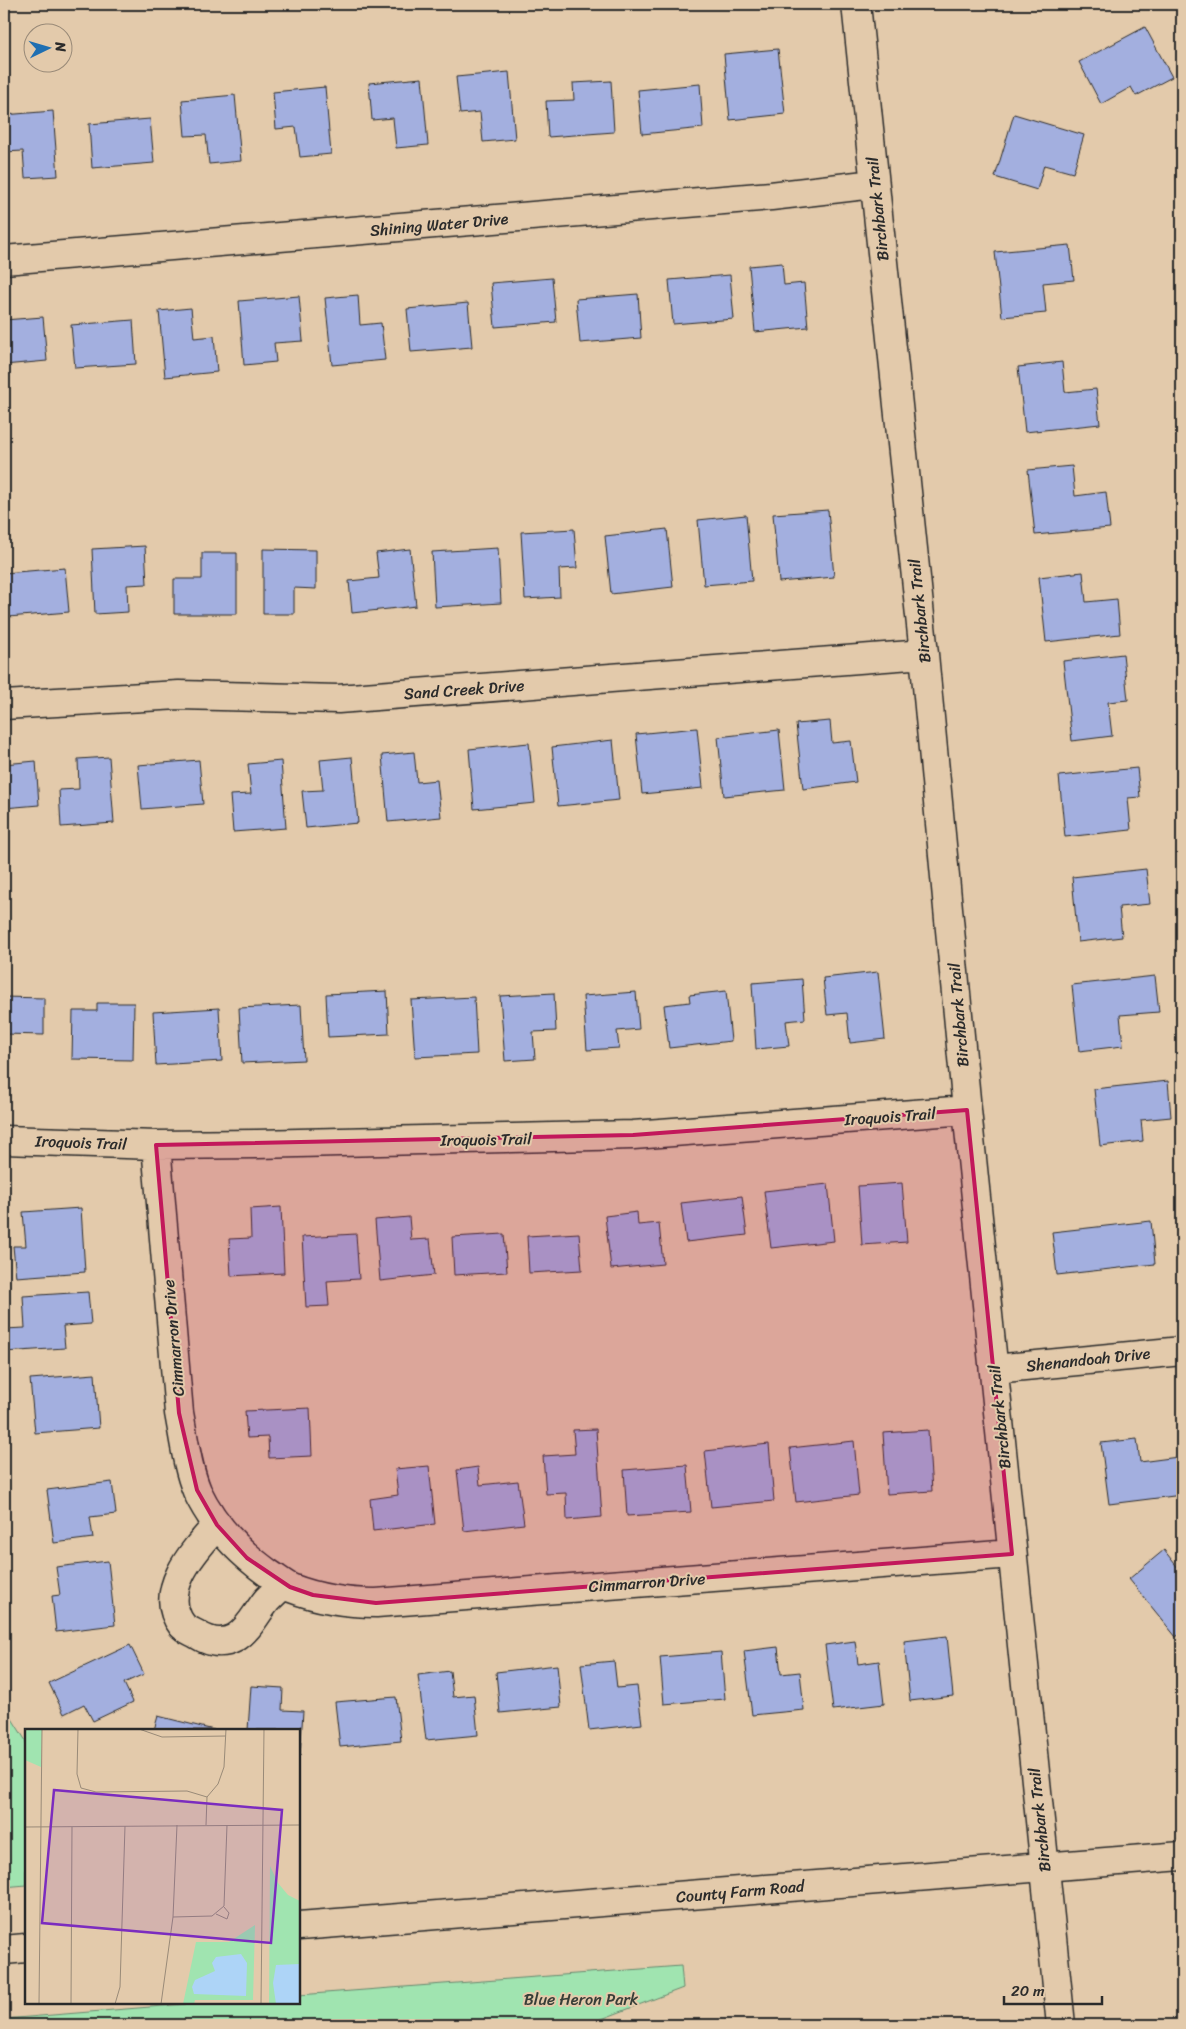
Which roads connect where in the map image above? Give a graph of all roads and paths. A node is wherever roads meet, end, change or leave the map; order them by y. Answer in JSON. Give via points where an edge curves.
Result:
{"nodes":[{"id":1,"x":856,"y":4,"type":"edge"},
{"id":2,"x":874,"y":184,"type":"junction"},
{"id":3,"x":4,"y":260,"type":"edge"},
{"id":4,"x":924,"y":654,"type":"junction"},
{"id":5,"x":4,"y":705,"type":"edge"},
{"id":6,"x":967,"y":1110,"type":"junction"},
{"id":7,"x":4,"y":1140,"type":"edge"},
{"id":8,"x":156,"y":1145,"type":"junction"},
{"id":9,"x":1182,"y":1351,"type":"edge"},
{"id":10,"x":994,"y":1369,"type":"junction"},
{"id":11,"x":217,"y":1525,"type":"junction"},
{"id":12,"x":1012,"y":1554,"type":"junction"},
{"id":13,"x":284,"y":1584,"type":"junction"},
{"id":14,"x":1182,"y":1856,"type":"edge"},
{"id":15,"x":1044,"y":1867,"type":"junction"},
{"id":16,"x":300,"y":1926,"type":"edge"},
{"id":17,"x":25,"y":1948,"type":"edge"},
{"id":18,"x":4,"y":1950,"type":"edge"},
{"id":19,"x":1061,"y":2025,"type":"edge"}],
"edges":[{"from":1,"to":2,"type":"street","name":"Birchbark Trail"},
{"from":2,"to":3,"type":"street","name":"Shining Water Drive","via":[[771,196]]},
{"from":2,"to":4,"type":"street","name":"Birchbark Trail"},
{"from":4,"to":5,"type":"street","name":"Sand Creek Drive","via":[[338,699],[180,695]]},
{"from":4,"to":6,"type":"street","name":"Birchbark Trail"},
{"from":6,"to":8,"type":"street","name":"Iroquois Trail","via":[[633,1135]]},
{"from":6,"to":10,"type":"street","name":"Birchbark Trail"},
{"from":7,"to":8,"type":"street","name":"Iroquois Trail"},
{"from":8,"to":11,"type":"street","name":"Cimmarron Drive","via":[[179,1413],[197,1490]]},
{"from":9,"to":10,"type":"street","name":"Shenandoah Drive"},
{"from":10,"to":12,"type":"street","name":"Birchbark Trail"},
{"from":11,"to":13,"type":"street","name":"Cimmarron Drive","via":[[247,1558]]},
{"from":11,"to":13,"type":"street","via":[[180,1574],[172,1602],[182,1626],[209,1641],[223,1642],[235,1638]]},
{"from":12,"to":13,"type":"street","name":"Cimmarron Drive","via":[[376,1603],[313,1595]]},
{"from":12,"to":15,"type":"street","name":"Birchbark Trail"},
{"from":14,"to":15,"type":"street","name":"County Farm Road"},
{"from":15,"to":16,"type":"street","name":"County Farm Road"},
{"from":15,"to":19,"type":"street","name":"Birchbark Trail"},
{"from":17,"to":18,"type":"street"}]}
